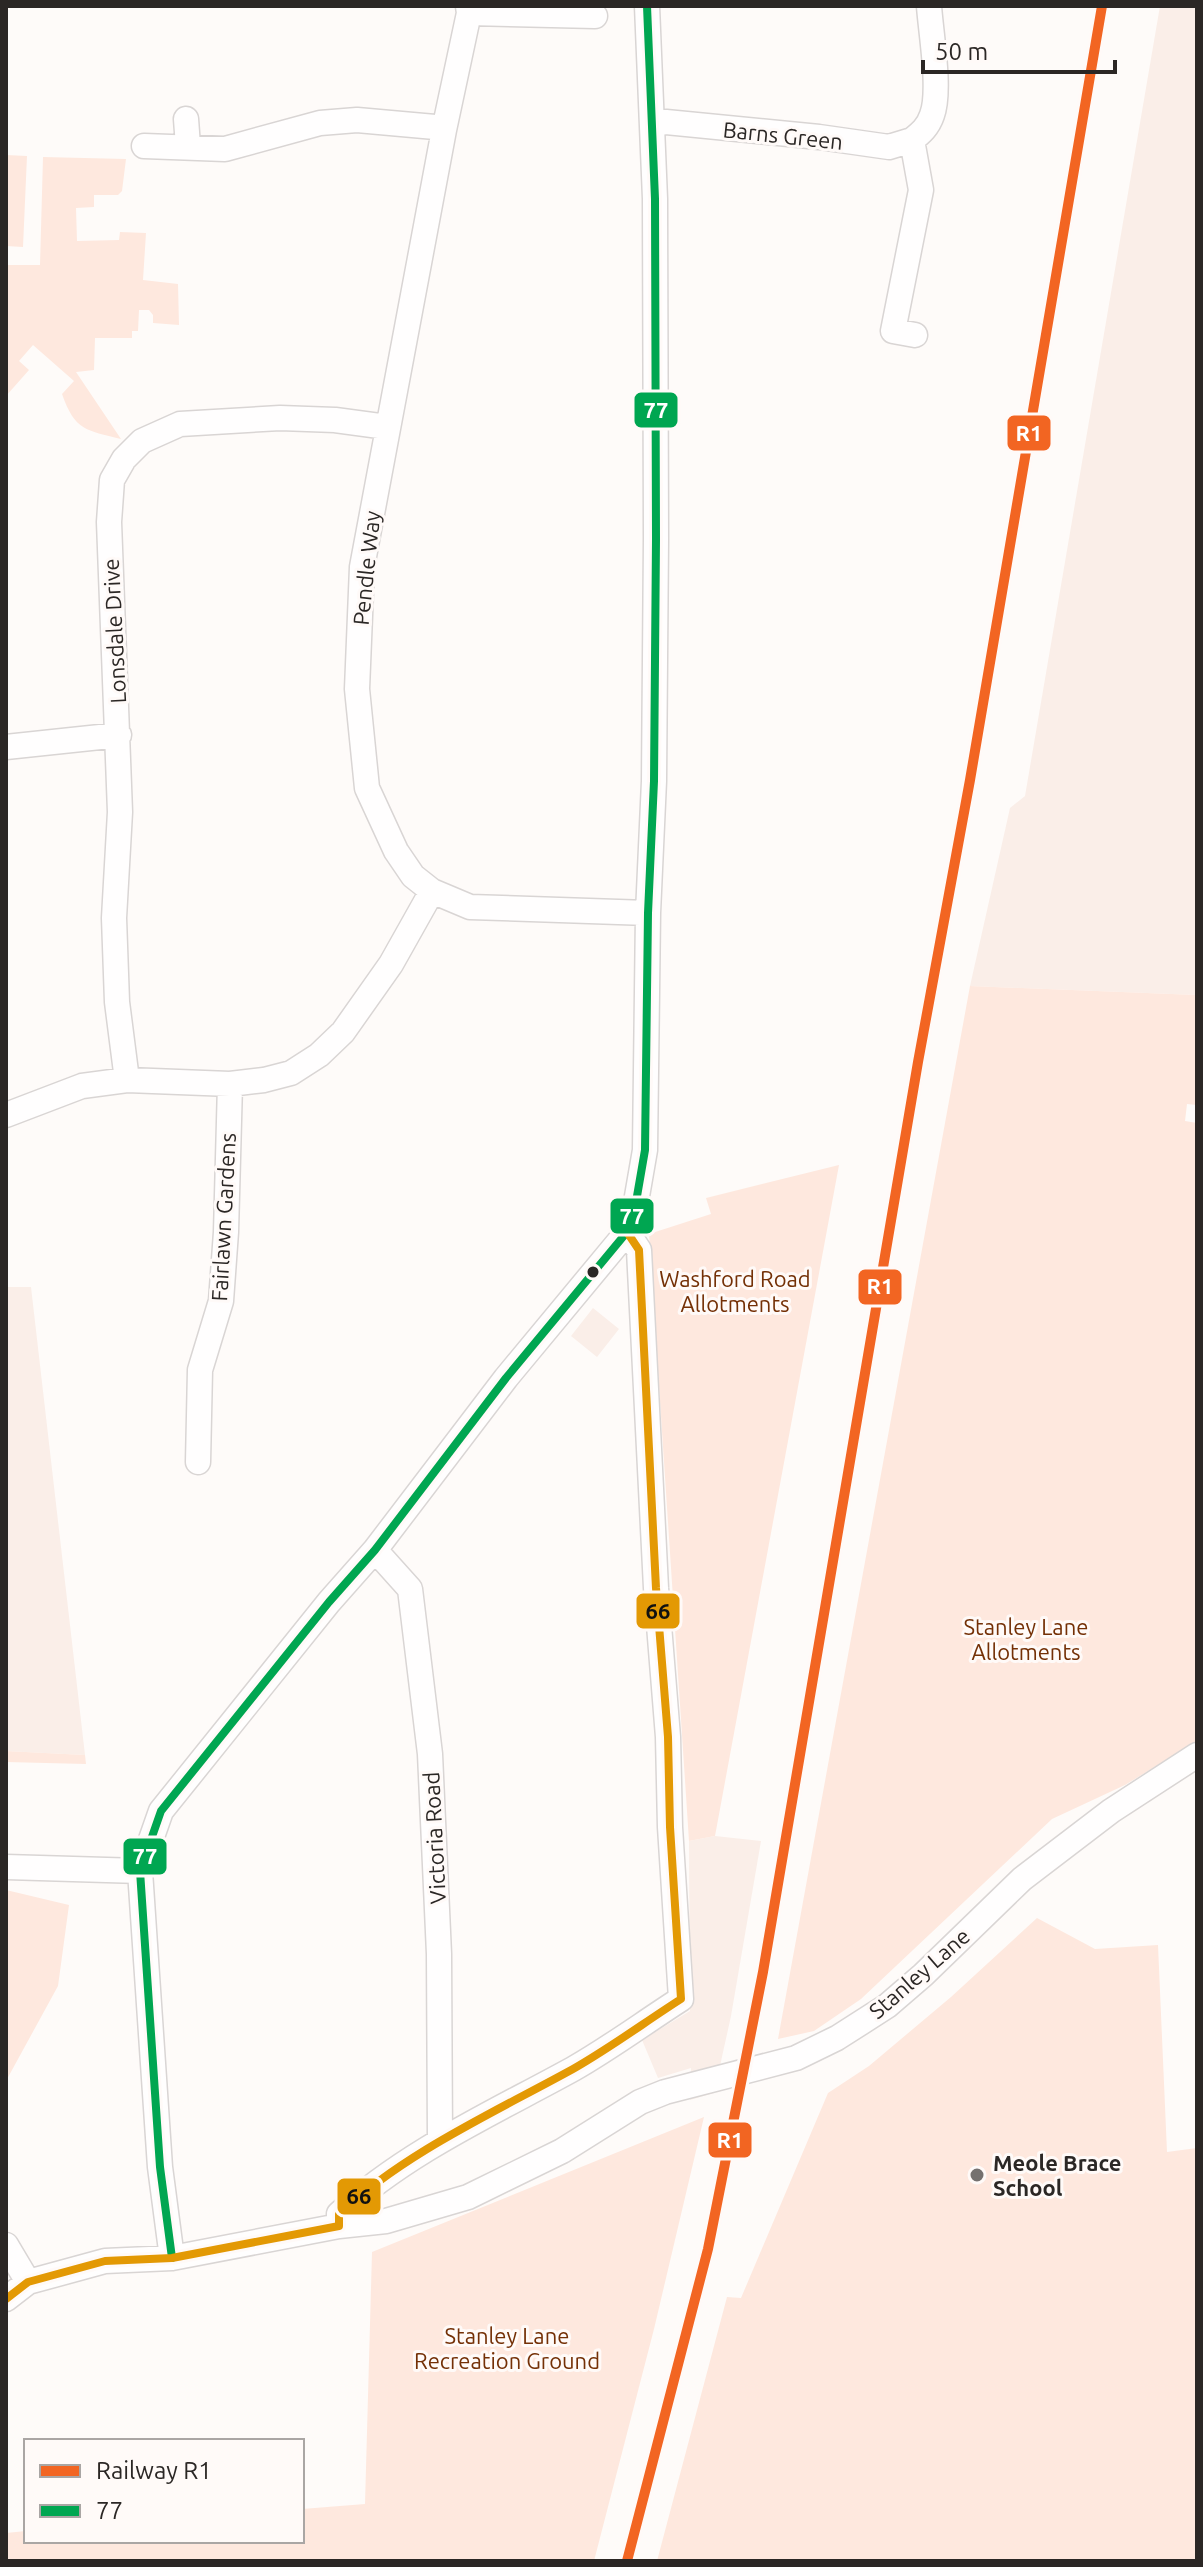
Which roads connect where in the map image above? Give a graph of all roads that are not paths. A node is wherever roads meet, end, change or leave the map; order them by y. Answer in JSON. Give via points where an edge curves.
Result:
{"nodes":[{"id":1,"x":647,"y":6,"type":"edge"},
{"id":2,"x":929,"y":6,"type":"edge"},
{"id":3,"x":468,"y":10,"type":"edge"},
{"id":4,"x":564,"y":11,"type":"edge"},
{"id":5,"x":595,"y":16,"type":"dead end"},
{"id":6,"x":186,"y":119,"type":"dead end"},
{"id":7,"x":652,"y":124,"type":"junction"},
{"id":8,"x":444,"y":130,"type":"junction"},
{"id":9,"x":912,"y":140,"type":"junction"},
{"id":10,"x":144,"y":146,"type":"dead end"},
{"id":11,"x":188,"y":146,"type":"junction"},
{"id":12,"x":893,"y":333,"type":"dead end"},
{"id":13,"x":387,"y":427,"type":"junction"},
{"id":14,"x":119,"y":735,"type":"junction"},
{"id":15,"x":6,"y":747,"type":"edge"},
{"id":16,"x":432,"y":891,"type":"junction"},
{"id":17,"x":648,"y":913,"type":"junction"},
{"id":18,"x":127,"y":1080,"type":"junction"},
{"id":19,"x":230,"y":1084,"type":"junction"},
{"id":20,"x":6,"y":1115,"type":"edge"},
{"id":21,"x":627,"y":1232,"type":"junction"},
{"id":22,"x":191,"y":1449,"type":"dead end"},
{"id":23,"x":375,"y":1550,"type":"junction"},
{"id":24,"x":1197,"y":1755,"type":"edge"},
{"id":25,"x":6,"y":1867,"type":"edge"},
{"id":26,"x":140,"y":1871,"type":"junction"},
{"id":27,"x":440,"y":2141,"type":"junction"},
{"id":28,"x":339,"y":2226,"type":"junction"},
{"id":29,"x":6,"y":2245,"type":"edge"},
{"id":30,"x":172,"y":2258,"type":"junction"},
{"id":31,"x":28,"y":2282,"type":"junction"},
{"id":32,"x":6,"y":2299,"type":"edge"}],
"edges":[{"from":1,"to":7,"type":"street"},
{"from":2,"to":9,"type":"street","via":[[933,114]]},
{"from":3,"to":4,"type":"street","name":"Pendle Way"},
{"from":3,"to":8,"type":"street","name":"Pendle Way"},
{"from":4,"to":5,"type":"street","name":"Pendle Way"},
{"from":6,"to":11,"type":"street"},
{"from":7,"to":9,"type":"street","name":"Barns Green","via":[[889,147]]},
{"from":7,"to":17,"type":"street","via":[[656,539]]},
{"from":8,"to":11,"type":"street","via":[[345,121],[225,149]]},
{"from":8,"to":13,"type":"street","name":"Pendle Way"},
{"from":9,"to":12,"type":"street","via":[[921,190]]},
{"from":10,"to":11,"type":"street"},
{"from":13,"to":14,"type":"street","name":"Lonsdale Drive","via":[[280,418],[180,424],[142,441],[124,459],[112,480],[109,522]]},
{"from":13,"to":16,"type":"street","name":"Pendle Way","via":[[362,567],[357,689],[367,788],[396,851],[413,876]]},
{"from":14,"to":15,"type":"street"},
{"from":14,"to":18,"type":"street","name":"Lonsdale Drive","via":[[114,918]]},
{"from":16,"to":17,"type":"street","name":"Pendle Way","via":[[470,907]]},
{"from":16,"to":19,"type":"street","via":[[391,964],[343,1032],[319,1055],[291,1073]]},
{"from":17,"to":21,"type":"street","via":[[645,1150]]},
{"from":18,"to":19,"type":"street"},
{"from":18,"to":20,"type":"street","via":[[82,1086]]},
{"from":19,"to":22,"type":"street","name":"Fairlawn Gardens","via":[[221,1301],[200,1370]]},
{"from":21,"to":23,"type":"street","via":[[506,1378]]},
{"from":21,"to":27,"type":"street","via":[[639,1250],[681,1999],[577,2067]]},
{"from":23,"to":26,"type":"street","via":[[161,1811]]},
{"from":23,"to":27,"type":"street","name":"Victoria Road","via":[[410,1589],[430,1754]]},
{"from":24,"to":28,"type":"street","name":"Stanley Lane","via":[[1111,1811],[1022,1879],[887,2006],[837,2038],[796,2058],[640,2102],[562,2151],[468,2197],[386,2221]]},
{"from":25,"to":26,"type":"street"},
{"from":26,"to":30,"type":"street","via":[[160,2167]]},
{"from":27,"to":28,"type":"street","via":[[364,2190],[339,2214]]},
{"from":28,"to":30,"type":"street","name":"Stanley Lane"},
{"from":29,"to":31,"type":"street"},
{"from":30,"to":31,"type":"street","name":"Stanley Lane","via":[[105,2261]]},
{"from":31,"to":32,"type":"street"}]}
